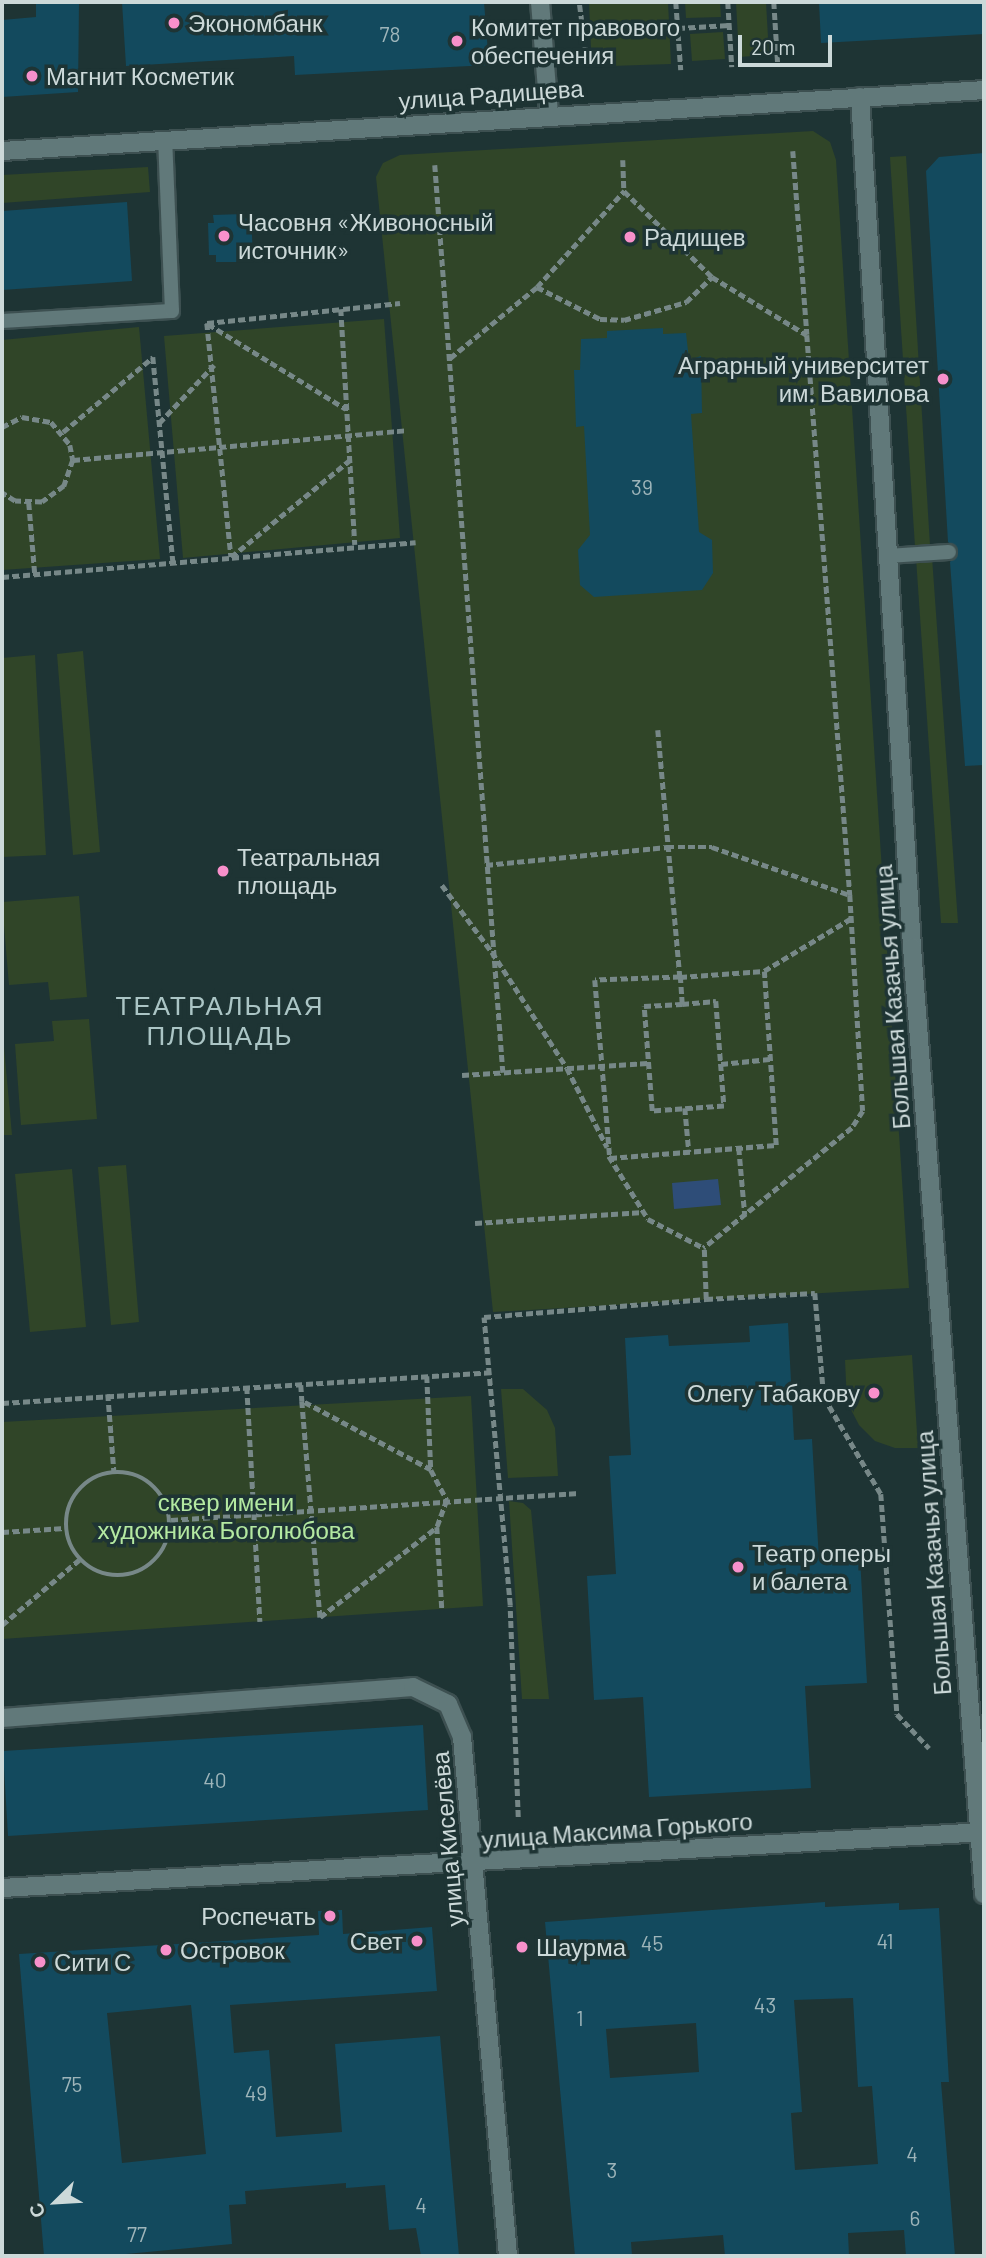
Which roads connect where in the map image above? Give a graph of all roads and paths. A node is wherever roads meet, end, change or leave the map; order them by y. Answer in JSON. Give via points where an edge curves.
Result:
{"nodes":[{"id":1,"x":541,"y":2,"type":"edge"},
{"id":2,"x":579,"y":2,"type":"edge"},
{"id":3,"x":676,"y":2,"type":"edge"},
{"id":4,"x":728,"y":2,"type":"edge"},
{"id":5,"x":774,"y":2,"type":"edge"},
{"id":6,"x":730,"y":25,"type":"junction"},
{"id":7,"x":678,"y":28,"type":"junction"},
{"id":8,"x":578,"y":64,"type":"dead end"},
{"id":9,"x":778,"y":65,"type":"dead end"},
{"id":10,"x":732,"y":67,"type":"dead end"},
{"id":11,"x":681,"y":70,"type":"dead end"},
{"id":12,"x":984,"y":90,"type":"edge"},
{"id":13,"x":860,"y":97,"type":"junction"},
{"id":14,"x":549,"y":114,"type":"junction"},
{"id":15,"x":166,"y":139,"type":"junction"},
{"id":16,"x":2,"y":151,"type":"edge"},
{"id":17,"x":793,"y":151,"type":"dead end"},
{"id":18,"x":623,"y":160,"type":"dead end"},
{"id":19,"x":435,"y":164,"type":"dead end"},
{"id":20,"x":624,"y":191,"type":"junction"},
{"id":21,"x":712,"y":277,"type":"junction"},
{"id":22,"x":537,"y":287,"type":"junction"},
{"id":23,"x":400,"y":303,"type":"dead end"},
{"id":24,"x":341,"y":309,"type":"junction"},
{"id":25,"x":2,"y":321,"type":"edge"},
{"id":26,"x":207,"y":323,"type":"junction"},
{"id":27,"x":807,"y":335,"type":"junction"},
{"id":28,"x":450,"y":358,"type":"junction"},
{"id":29,"x":215,"y":364,"type":"junction"},
{"id":30,"x":346,"y":409,"type":"junction"},
{"id":31,"x":159,"y":423,"type":"junction"},
{"id":32,"x":2,"y":427,"type":"edge"},
{"id":33,"x":408,"y":430,"type":"dead end"},
{"id":34,"x":63,"y":432,"type":"junction"},
{"id":35,"x":349,"y":435,"type":"junction"},
{"id":36,"x":222,"y":443,"type":"junction"},
{"id":37,"x":161,"y":451,"type":"junction"},
{"id":38,"x":351,"y":459,"type":"junction"},
{"id":39,"x":73,"y":460,"type":"junction"},
{"id":40,"x":2,"y":493,"type":"edge"},
{"id":41,"x":29,"y":503,"type":"junction"},
{"id":42,"x":416,"y":542,"type":"dead end"},
{"id":43,"x":355,"y":545,"type":"junction"},
{"id":44,"x":949,"y":552,"type":"dead end"},
{"id":45,"x":887,"y":556,"type":"junction"},
{"id":46,"x":231,"y":557,"type":"junction"},
{"id":47,"x":173,"y":562,"type":"junction"},
{"id":48,"x":35,"y":574,"type":"junction"},
{"id":49,"x":2,"y":577,"type":"edge"},
{"id":50,"x":658,"y":730,"type":"dead end"},
{"id":51,"x":667,"y":847,"type":"junction"},
{"id":52,"x":486,"y":865,"type":"junction"},
{"id":53,"x":442,"y":885,"type":"dead end"},
{"id":54,"x":850,"y":895,"type":"junction"},
{"id":55,"x":852,"y":918,"type":"junction"},
{"id":56,"x":492,"y":952,"type":"junction"},
{"id":57,"x":764,"y":971,"type":"junction"},
{"id":58,"x":680,"y":977,"type":"junction"},
{"id":59,"x":682,"y":1004,"type":"junction"},
{"id":60,"x":770,"y":1059,"type":"junction"},
{"id":61,"x":648,"y":1063,"type":"junction"},
{"id":62,"x":721,"y":1064,"type":"junction"},
{"id":63,"x":603,"y":1065,"type":"junction"},
{"id":64,"x":567,"y":1068,"type":"junction"},
{"id":65,"x":503,"y":1072,"type":"junction"},
{"id":66,"x":462,"y":1075,"type":"dead end"},
{"id":67,"x":685,"y":1108,"type":"junction"},
{"id":68,"x":739,"y":1148,"type":"junction"},
{"id":69,"x":689,"y":1152,"type":"junction"},
{"id":70,"x":610,"y":1158,"type":"junction"},
{"id":71,"x":644,"y":1212,"type":"junction"},
{"id":72,"x":745,"y":1215,"type":"junction"},
{"id":73,"x":475,"y":1223,"type":"dead end"},
{"id":74,"x":704,"y":1248,"type":"junction"},
{"id":75,"x":706,"y":1299,"type":"junction"},
{"id":76,"x":491,"y":1372,"type":"junction"},
{"id":77,"x":427,"y":1376,"type":"junction"},
{"id":78,"x":301,"y":1385,"type":"junction"},
{"id":79,"x":247,"y":1387,"type":"junction"},
{"id":80,"x":108,"y":1394,"type":"junction"},
{"id":81,"x":302,"y":1401,"type":"junction"},
{"id":82,"x":2,"y":1403,"type":"edge"},
{"id":83,"x":431,"y":1470,"type":"junction"},
{"id":84,"x":114,"y":1471,"type":"junction"},
{"id":85,"x":579,"y":1493,"type":"dead end"},
{"id":86,"x":502,"y":1496,"type":"junction"},
{"id":87,"x":447,"y":1500,"type":"junction"},
{"id":88,"x":309,"y":1510,"type":"junction"},
{"id":89,"x":254,"y":1513,"type":"junction"},
{"id":90,"x":171,"y":1520,"type":"junction"},
{"id":91,"x":437,"y":1527,"type":"junction"},
{"id":92,"x":65,"y":1528,"type":"junction"},
{"id":93,"x":2,"y":1532,"type":"edge"},
{"id":94,"x":79,"y":1560,"type":"junction"},
{"id":95,"x":442,"y":1609,"type":"dead end"},
{"id":96,"x":260,"y":1622,"type":"dead end"},
{"id":97,"x":2,"y":1625,"type":"edge"},
{"id":98,"x":2,"y":1718,"type":"edge"},
{"id":99,"x":929,"y":1748,"type":"dead end"},
{"id":100,"x":518,"y":1817,"type":"dead end"},
{"id":101,"x":981,"y":1833,"type":"edge"},
{"id":102,"x":474,"y":1863,"type":"junction"},
{"id":103,"x":2,"y":1888,"type":"edge"},
{"id":104,"x":984,"y":1894,"type":"edge"},
{"id":105,"x":508,"y":2256,"type":"edge"}],
"edges":[{"from":1,"to":14,"type":"street"},
{"from":2,"to":8,"type":"path","via":[[587,64]]},
{"from":3,"to":7,"type":"path"},
{"from":4,"to":6,"type":"path"},
{"from":5,"to":9,"type":"path"},
{"from":6,"to":7,"type":"path"},
{"from":6,"to":10,"type":"path"},
{"from":7,"to":11,"type":"path"},
{"from":12,"to":13,"type":"street","name":"улица Радищева"},
{"from":13,"to":14,"type":"street","name":"улица Радищева"},
{"from":13,"to":45,"type":"street","name":"Большая Казачья улица"},
{"from":14,"to":15,"type":"street","name":"улица Радищева"},
{"from":15,"to":16,"type":"street","name":"улица Радищева"},
{"from":15,"to":25,"type":"lane","via":[[172,311]]},
{"from":17,"to":27,"type":"path"},
{"from":18,"to":20,"type":"path"},
{"from":19,"to":28,"type":"path"},
{"from":20,"to":21,"type":"path"},
{"from":20,"to":22,"type":"path"},
{"from":21,"to":22,"type":"path","via":[[686,302],[624,320],[600,319]]},
{"from":21,"to":27,"type":"path"},
{"from":22,"to":28,"type":"path"},
{"from":23,"to":24,"type":"path"},
{"from":24,"to":26,"type":"path"},
{"from":24,"to":30,"type":"path"},
{"from":26,"to":29,"type":"path"},
{"from":26,"to":30,"type":"path"},
{"from":27,"to":54,"type":"path"},
{"from":28,"to":52,"type":"path"},
{"from":29,"to":31,"type":"path"},
{"from":29,"to":36,"type":"path"},
{"from":30,"to":35,"type":"path"},
{"from":31,"to":34,"type":"path","via":[[153,356]]},
{"from":31,"to":37,"type":"path"},
{"from":32,"to":34,"type":"path","via":[[22,417],[37,417]]},
{"from":33,"to":35,"type":"path"},
{"from":34,"to":39,"type":"path"},
{"from":35,"to":36,"type":"path"},
{"from":35,"to":38,"type":"path"},
{"from":36,"to":37,"type":"path"},
{"from":36,"to":46,"type":"path"},
{"from":37,"to":39,"type":"path"},
{"from":37,"to":47,"type":"path"},
{"from":38,"to":43,"type":"path"},
{"from":38,"to":46,"type":"path"},
{"from":39,"to":41,"type":"path","via":[[64,486],[54,496]]},
{"from":40,"to":41,"type":"path"},
{"from":41,"to":48,"type":"path"},
{"from":42,"to":43,"type":"path"},
{"from":43,"to":46,"type":"path"},
{"from":44,"to":45,"type":"lane"},
{"from":45,"to":101,"type":"street","name":"Большая Казачья улица"},
{"from":46,"to":47,"type":"path"},
{"from":47,"to":48,"type":"path"},
{"from":48,"to":49,"type":"path"},
{"from":50,"to":51,"type":"path"},
{"from":51,"to":52,"type":"path"},
{"from":51,"to":54,"type":"path","via":[[712,847]]},
{"from":51,"to":58,"type":"path"},
{"from":52,"to":56,"type":"path"},
{"from":53,"to":56,"type":"path"},
{"from":54,"to":55,"type":"path"},
{"from":55,"to":57,"type":"path"},
{"from":55,"to":72,"type":"path","via":[[863,1111],[852,1128]]},
{"from":56,"to":64,"type":"path"},
{"from":56,"to":65,"type":"path"},
{"from":57,"to":58,"type":"path"},
{"from":57,"to":60,"type":"path"},
{"from":58,"to":59,"type":"path"},
{"from":58,"to":63,"type":"path","via":[[595,980]]},
{"from":59,"to":61,"type":"path","via":[[644,1006]]},
{"from":59,"to":62,"type":"path","via":[[716,1001]]},
{"from":60,"to":62,"type":"path"},
{"from":60,"to":68,"type":"path","via":[[776,1145]]},
{"from":61,"to":63,"type":"path"},
{"from":61,"to":67,"type":"path","via":[[652,1111]]},
{"from":62,"to":67,"type":"path","via":[[724,1106]]},
{"from":63,"to":64,"type":"path"},
{"from":63,"to":70,"type":"path"},
{"from":64,"to":65,"type":"path"},
{"from":64,"to":70,"type":"path","via":[[603,1134]]},
{"from":65,"to":66,"type":"path"},
{"from":67,"to":69,"type":"path"},
{"from":68,"to":69,"type":"path"},
{"from":68,"to":72,"type":"path"},
{"from":69,"to":70,"type":"path"},
{"from":70,"to":71,"type":"path"},
{"from":71,"to":73,"type":"path"},
{"from":71,"to":74,"type":"path","via":[[648,1219]]},
{"from":72,"to":74,"type":"path"},
{"from":74,"to":75,"type":"path"},
{"from":75,"to":76,"type":"path","via":[[484,1317]]},
{"from":75,"to":99,"type":"path","via":[[815,1293],[824,1397],[881,1494],[897,1714]]},
{"from":76,"to":77,"type":"path"},
{"from":76,"to":86,"type":"path"},
{"from":77,"to":78,"type":"path"},
{"from":77,"to":83,"type":"path"},
{"from":78,"to":79,"type":"path"},
{"from":78,"to":81,"type":"path"},
{"from":79,"to":80,"type":"path"},
{"from":79,"to":89,"type":"path"},
{"from":80,"to":82,"type":"path"},
{"from":80,"to":84,"type":"path"},
{"from":81,"to":83,"type":"path"},
{"from":81,"to":88,"type":"path"},
{"from":83,"to":87,"type":"path"},
{"from":84,"to":90,"type":"path","via":[[131,1473],[152,1485]]},
{"from":84,"to":92,"type":"path","via":[[84,1484],[66,1511]]},
{"from":85,"to":86,"type":"path"},
{"from":86,"to":87,"type":"path"},
{"from":86,"to":100,"type":"path"},
{"from":87,"to":88,"type":"path"},
{"from":87,"to":91,"type":"path"},
{"from":88,"to":89,"type":"path"},
{"from":88,"to":91,"type":"path","via":[[320,1618]]},
{"from":89,"to":90,"type":"path"},
{"from":89,"to":96,"type":"path"},
{"from":90,"to":94,"type":"path","via":[[163,1551],[139,1572],[107,1576]]},
{"from":91,"to":95,"type":"path"},
{"from":92,"to":93,"type":"path"},
{"from":92,"to":94,"type":"path"},
{"from":94,"to":97,"type":"path"},
{"from":98,"to":102,"type":"street","name":"улица Киселёва","via":[[413,1687],[448,1704],[463,1737]]},
{"from":101,"to":102,"type":"street","name":"улица Максима Горького"},
{"from":101,"to":104,"type":"street","name":"Большая Казачья улица"},
{"from":102,"to":103,"type":"street","name":"улица Максима Горького"},
{"from":102,"to":105,"type":"street","name":"улица Киселёва"}]}
